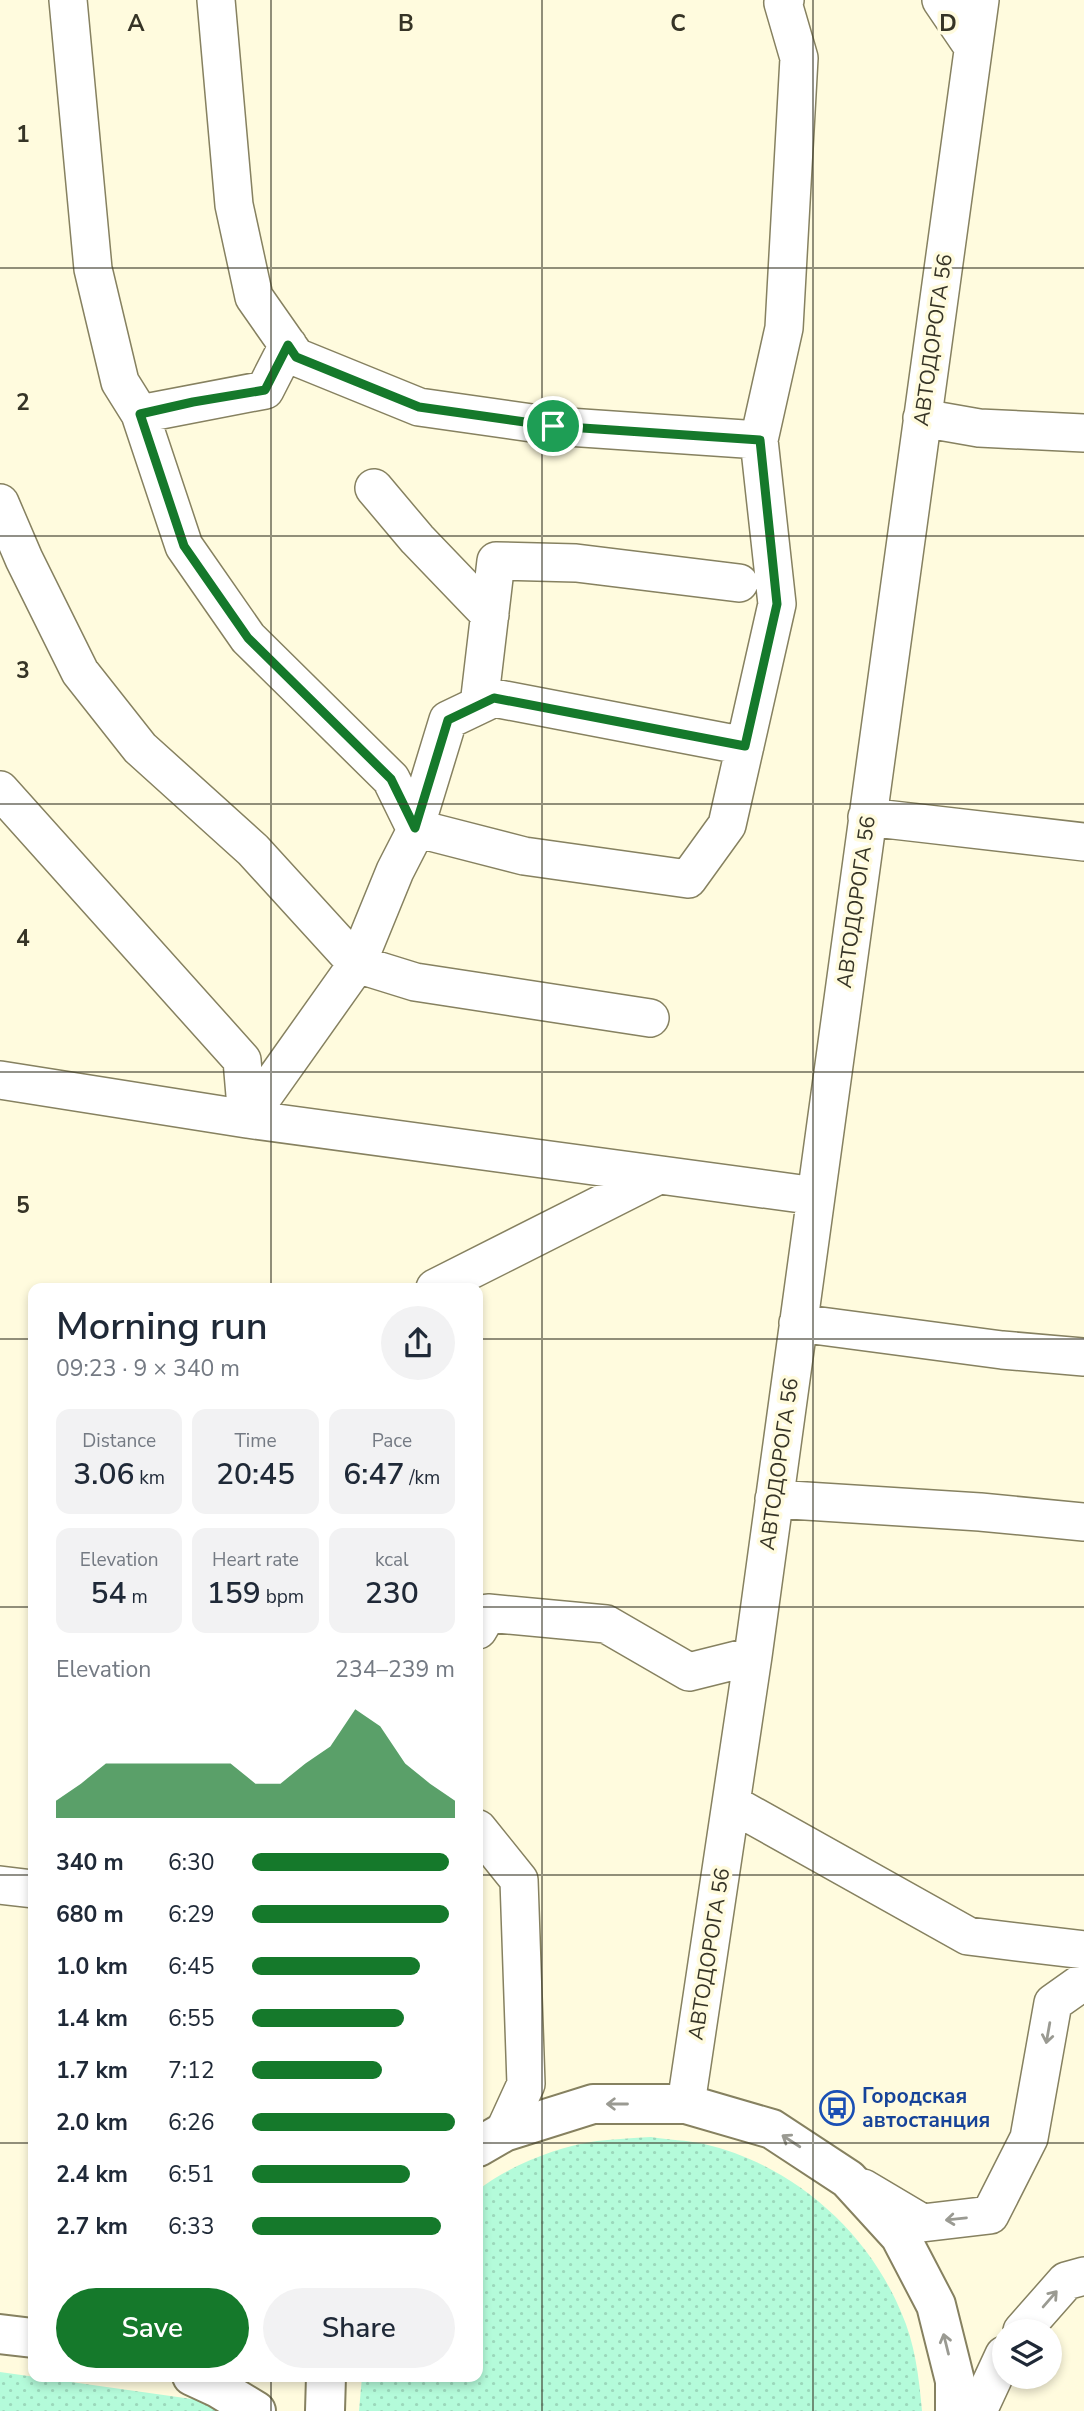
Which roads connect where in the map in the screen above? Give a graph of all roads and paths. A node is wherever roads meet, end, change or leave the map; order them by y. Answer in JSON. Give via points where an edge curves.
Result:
{"nodes":[{"id":1,"x":68,"y":0,"type":"edge"},
{"id":2,"x":216,"y":0,"type":"edge"},
{"id":3,"x":785,"y":0,"type":"edge"},
{"id":4,"x":941,"y":0,"type":"edge"},
{"id":5,"x":980,"y":0,"type":"edge"},
{"id":6,"x":973,"y":47,"type":"junction"},
{"id":7,"x":288,"y":345,"type":"junction"},
{"id":8,"x":140,"y":414,"type":"junction"},
{"id":9,"x":922,"y":418,"type":"junction"},
{"id":10,"x":1084,"y":433,"type":"edge"},
{"id":11,"x":760,"y":440,"type":"junction"},
{"id":12,"x":374,"y":488,"type":"dead end"},
{"id":13,"x":0,"y":503,"type":"edge"},
{"id":14,"x":739,"y":583,"type":"dead end"},
{"id":15,"x":490,"y":615,"type":"junction"},
{"id":16,"x":479,"y":705,"type":"junction"},
{"id":17,"x":745,"y":746,"type":"junction"},
{"id":18,"x":0,"y":790,"type":"edge"},
{"id":19,"x":867,"y":817,"type":"junction"},
{"id":20,"x":415,"y":828,"type":"junction"},
{"id":21,"x":1084,"y":842,"type":"edge"},
{"id":22,"x":357,"y":964,"type":"junction"},
{"id":23,"x":650,"y":1018,"type":"dead end"},
{"id":24,"x":0,"y":1080,"type":"edge"},
{"id":25,"x":247,"y":1119,"type":"junction"},
{"id":26,"x":659,"y":1175,"type":"junction"},
{"id":27,"x":816,"y":1196,"type":"junction"},
{"id":28,"x":445,"y":1283,"type":"edge"},
{"id":29,"x":798,"y":1323,"type":"junction"},
{"id":30,"x":1084,"y":1357,"type":"edge"},
{"id":31,"x":774,"y":1499,"type":"junction"},
{"id":32,"x":1084,"y":1522,"type":"edge"},
{"id":33,"x":483,"y":1622,"type":"edge"},
{"id":34,"x":753,"y":1656,"type":"junction"},
{"id":35,"x":732,"y":1804,"type":"junction"},
{"id":36,"x":483,"y":1835,"type":"edge"},
{"id":37,"x":0,"y":1885,"type":"edge"},
{"id":38,"x":28,"y":1888,"type":"edge"},
{"id":39,"x":1084,"y":1950,"type":"edge"},
{"id":40,"x":1084,"y":1981,"type":"edge"},
{"id":41,"x":686,"y":2104,"type":"junction"},
{"id":42,"x":491,"y":2139,"type":"edge"},
{"id":43,"x":848,"y":2179,"type":"junction"},
{"id":44,"x":1084,"y":2276,"type":"edge"},
{"id":45,"x":1033,"y":2319,"type":"edge"},
{"id":46,"x":0,"y":2334,"type":"edge"},
{"id":47,"x":28,"y":2337,"type":"edge"},
{"id":48,"x":992,"y":2381,"type":"edge"},
{"id":49,"x":205,"y":2382,"type":"edge"},
{"id":50,"x":326,"y":2382,"type":"edge"},
{"id":51,"x":256,"y":2411,"type":"edge"},
{"id":52,"x":325,"y":2411,"type":"edge"},
{"id":53,"x":955,"y":2411,"type":"edge"},
{"id":54,"x":978,"y":2411,"type":"edge"}],
"edges":[{"from":1,"to":8,"type":"street","via":[[93,269],[120,382]]},
{"from":2,"to":7,"type":"street","via":[[234,205],[254,297]]},
{"from":3,"to":11,"type":"street","via":[[799,58],[784,328]]},
{"from":4,"to":6,"type":"street"},
{"from":5,"to":6,"type":"street","name":"АВТОДОРОГА 56"},
{"from":6,"to":9,"type":"street","name":"АВТОДОРОГА 56"},
{"from":7,"to":8,"type":"street","via":[[265,390]]},
{"from":7,"to":11,"type":"street","via":[[296,357],[419,407],[553,426]]},
{"from":8,"to":20,"type":"street","via":[[184,546],[248,638],[391,779]]},
{"from":9,"to":10,"type":"street","via":[[979,428]]},
{"from":9,"to":19,"type":"street","name":"АВТОДОРОГА 56"},
{"from":11,"to":17,"type":"street","via":[[777,604]]},
{"from":12,"to":15,"type":"street"},
{"from":13,"to":22,"type":"street","via":[[80,671],[140,748],[253,850]]},
{"from":14,"to":15,"type":"street","via":[[576,563],[496,561]]},
{"from":15,"to":16,"type":"street"},
{"from":16,"to":17,"type":"street","via":[[494,698]]},
{"from":16,"to":20,"type":"street","via":[[448,720]]},
{"from":17,"to":20,"type":"street","via":[[727,825],[688,879],[524,856]]},
{"from":18,"to":25,"type":"street","via":[[242,1060]]},
{"from":19,"to":21,"type":"street"},
{"from":19,"to":27,"type":"street","name":"АВТОДОРОГА 56"},
{"from":20,"to":22,"type":"street"},
{"from":22,"to":23,"type":"street","via":[[415,982]]},
{"from":22,"to":25,"type":"street"},
{"from":24,"to":25,"type":"street"},
{"from":25,"to":26,"type":"street"},
{"from":26,"to":27,"type":"street"},
{"from":26,"to":28,"type":"street"},
{"from":27,"to":29,"type":"street","name":"АВТОДОРОГА 56"},
{"from":29,"to":30,"type":"street"},
{"from":29,"to":31,"type":"street","name":"АВТОДОРОГА 56"},
{"from":31,"to":32,"type":"street"},
{"from":31,"to":34,"type":"street","name":"АВТОДОРОГА 56"},
{"from":33,"to":34,"type":"street","via":[[488,1613],[606,1624],[689,1672]]},
{"from":34,"to":35,"type":"street","name":"АВТОДОРОГА 56"},
{"from":35,"to":39,"type":"street","via":[[968,1936]]},
{"from":35,"to":41,"type":"street","name":"АВТОДОРОГА 56"},
{"from":36,"to":42,"type":"street","via":[[519,1880],[526,2084]]},
{"from":37,"to":38,"type":"street"},
{"from":40,"to":43,"type":"street","one_way":true,"via":[[1053,2003],[1028,2138],[990,2215],[922,2223]]},
{"from":41,"to":42,"type":"main road","one_way":true,"via":[[593,2104]]},
{"from":43,"to":41,"type":"main road","one_way":true,"via":[[772,2129]]},
{"from":53,"to":43,"type":"main road","one_way":true,"via":[[955,2381],[936,2305],[900,2236]]},
{"from":45,"to":44,"type":"street","one_way":true,"via":[[1066,2281]]},
{"from":46,"to":47,"type":"main road"},
{"from":48,"to":54,"type":"street"},
{"from":49,"to":51,"type":"main road"},
{"from":50,"to":52,"type":"main road"}]}
